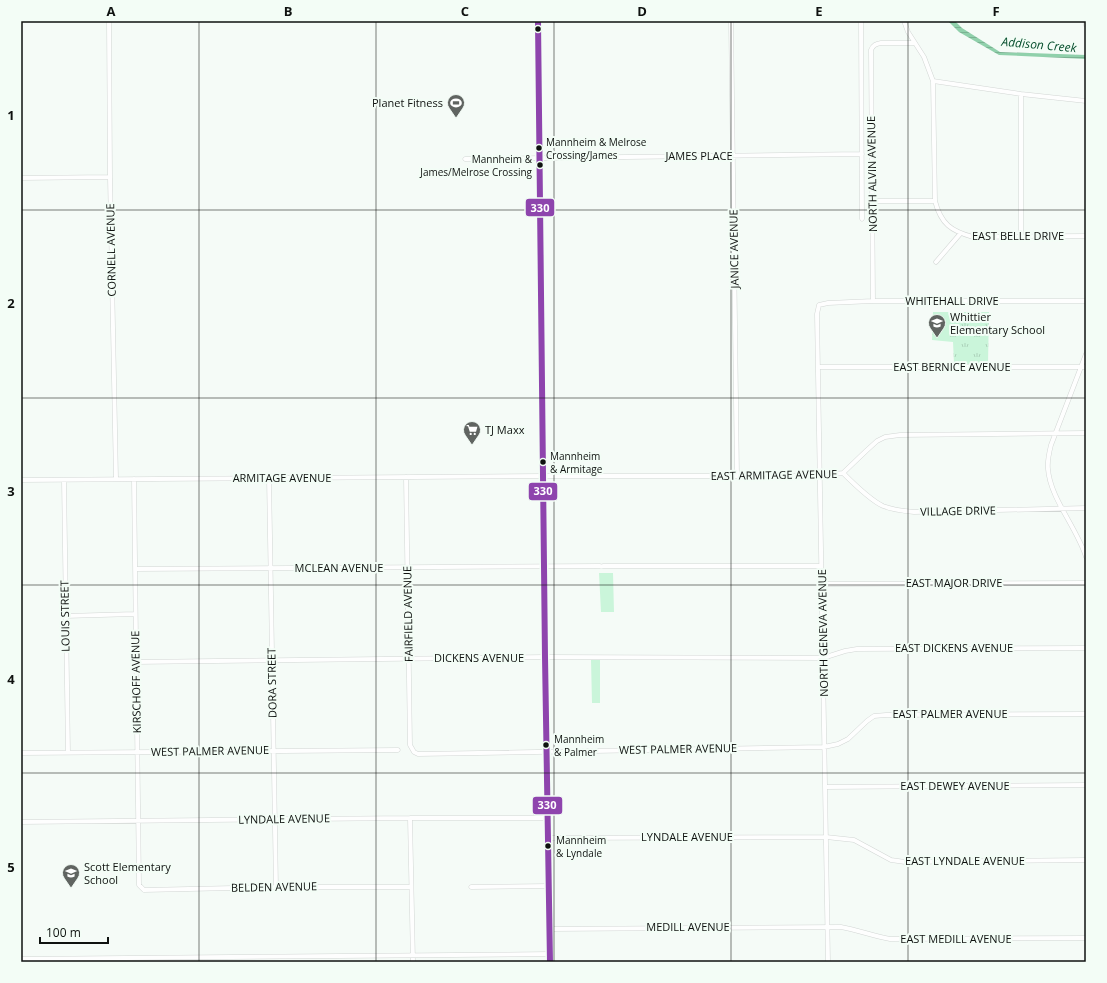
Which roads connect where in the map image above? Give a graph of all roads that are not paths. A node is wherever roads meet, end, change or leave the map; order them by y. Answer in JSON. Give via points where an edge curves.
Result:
{"nodes":[{"id":1,"x":109,"y":21,"type":"edge"},
{"id":2,"x":538,"y":21,"type":"edge"},
{"id":3,"x":732,"y":21,"type":"edge"},
{"id":4,"x":860,"y":21,"type":"edge"},
{"id":5,"x":904,"y":21,"type":"edge"},
{"id":6,"x":1086,"y":21,"type":"edge"},
{"id":7,"x":1086,"y":25,"type":"edge"},
{"id":8,"x":914,"y":43,"type":"junction"},
{"id":9,"x":933,"y":81,"type":"junction"},
{"id":10,"x":1021,"y":94,"type":"junction"},
{"id":11,"x":1086,"y":101,"type":"edge"},
{"id":12,"x":862,"y":154,"type":"junction"},
{"id":13,"x":733,"y":156,"type":"junction"},
{"id":14,"x":465,"y":158,"type":"dead end"},
{"id":15,"x":539,"y":158,"type":"junction"},
{"id":16,"x":110,"y":177,"type":"junction"},
{"id":17,"x":21,"y":178,"type":"edge"},
{"id":18,"x":872,"y":200,"type":"junction"},
{"id":19,"x":935,"y":201,"type":"junction"},
{"id":20,"x":862,"y":219,"type":"dead end"},
{"id":21,"x":960,"y":234,"type":"junction"},
{"id":22,"x":1086,"y":236,"type":"edge"},
{"id":23,"x":1021,"y":237,"type":"junction"},
{"id":24,"x":936,"y":262,"type":"dead end"},
{"id":25,"x":873,"y":301,"type":"junction"},
{"id":26,"x":1086,"y":301,"type":"edge"},
{"id":27,"x":819,"y":305,"type":"joint"},
{"id":28,"x":1086,"y":354,"type":"edge"},
{"id":29,"x":819,"y":367,"type":"junction"},
{"id":30,"x":1084,"y":367,"type":"edge"},
{"id":31,"x":1086,"y":433,"type":"edge"},
{"id":32,"x":1054,"y":434,"type":"junction"},
{"id":33,"x":843,"y":473,"type":"junction"},
{"id":34,"x":544,"y":476,"type":"junction"},
{"id":35,"x":737,"y":476,"type":"junction"},
{"id":36,"x":820,"y":476,"type":"junction"},
{"id":37,"x":406,"y":477,"type":"junction"},
{"id":38,"x":269,"y":478,"type":"junction"},
{"id":39,"x":116,"y":479,"type":"junction"},
{"id":40,"x":134,"y":479,"type":"junction"},
{"id":41,"x":21,"y":480,"type":"edge"},
{"id":42,"x":64,"y":480,"type":"junction"},
{"id":43,"x":1086,"y":508,"type":"edge"},
{"id":44,"x":1063,"y":509,"type":"junction"},
{"id":45,"x":1086,"y":557,"type":"edge"},
{"id":46,"x":544,"y":566,"type":"junction"},
{"id":47,"x":822,"y":566,"type":"junction"},
{"id":48,"x":407,"y":568,"type":"junction"},
{"id":49,"x":135,"y":569,"type":"junction"},
{"id":50,"x":270,"y":569,"type":"junction"},
{"id":51,"x":1086,"y":583,"type":"edge"},
{"id":52,"x":822,"y":584,"type":"junction"},
{"id":53,"x":135,"y":614,"type":"junction"},
{"id":54,"x":65,"y":616,"type":"junction"},
{"id":55,"x":1086,"y":648,"type":"edge"},
{"id":56,"x":544,"y":657,"type":"junction"},
{"id":57,"x":408,"y":658,"type":"junction"},
{"id":58,"x":823,"y":658,"type":"junction"},
{"id":59,"x":272,"y":660,"type":"junction"},
{"id":60,"x":135,"y":662,"type":"junction"},
{"id":61,"x":1086,"y":714,"type":"edge"},
{"id":62,"x":824,"y":746,"type":"junction"},
{"id":63,"x":274,"y":750,"type":"junction"},
{"id":64,"x":398,"y":750,"type":"dead end"},
{"id":65,"x":412,"y":750,"type":"joint"},
{"id":66,"x":546,"y":751,"type":"junction"},
{"id":67,"x":137,"y":752,"type":"junction"},
{"id":68,"x":21,"y":753,"type":"edge"},
{"id":69,"x":68,"y":753,"type":"junction"},
{"id":70,"x":1086,"y":785,"type":"edge"},
{"id":71,"x":825,"y":787,"type":"junction"},
{"id":72,"x":410,"y":818,"type":"junction"},
{"id":73,"x":548,"y":818,"type":"junction"},
{"id":74,"x":275,"y":819,"type":"junction"},
{"id":75,"x":138,"y":821,"type":"junction"},
{"id":76,"x":21,"y":822,"type":"edge"},
{"id":77,"x":826,"y":837,"type":"junction"},
{"id":78,"x":548,"y":838,"type":"junction"},
{"id":79,"x":1086,"y":860,"type":"edge"},
{"id":80,"x":139,"y":885,"type":"joint"},
{"id":81,"x":549,"y":886,"type":"junction"},
{"id":82,"x":276,"y":887,"type":"junction"},
{"id":83,"x":411,"y":887,"type":"junction"},
{"id":84,"x":471,"y":887,"type":"dead end"},
{"id":85,"x":827,"y":926,"type":"junction"},
{"id":86,"x":550,"y":929,"type":"junction"},
{"id":87,"x":1086,"y":938,"type":"edge"},
{"id":88,"x":550,"y":954,"type":"junction"},
{"id":89,"x":412,"y":955,"type":"junction"},
{"id":90,"x":276,"y":957,"type":"junction"},
{"id":91,"x":21,"y":959,"type":"edge"},
{"id":92,"x":276,"y":962,"type":"edge"},
{"id":93,"x":413,"y":962,"type":"edge"},
{"id":94,"x":550,"y":962,"type":"edge"},
{"id":95,"x":828,"y":962,"type":"edge"}],
"edges":[{"from":1,"to":16,"type":"street","name":"CORNELL AVENUE"},
{"from":2,"to":15,"type":"main road"},
{"from":3,"to":13,"type":"street","name":"JANICE AVENUE"},
{"from":4,"to":12,"type":"street"},
{"from":5,"to":8,"type":"street"},
{"from":6,"to":7,"type":"street"},
{"from":8,"to":9,"type":"street","via":[[924,58]]},
{"from":8,"to":18,"type":"street","name":"NORTH ALVIN AVENUE","via":[[876,44],[870,54]]},
{"from":9,"to":10,"type":"street"},
{"from":9,"to":19,"type":"street"},
{"from":10,"to":11,"type":"street"},
{"from":10,"to":23,"type":"street"},
{"from":12,"to":13,"type":"street","name":"JAMES PLACE"},
{"from":12,"to":20,"type":"street"},
{"from":13,"to":15,"type":"street","name":"JAMES PLACE"},
{"from":13,"to":35,"type":"street","name":"JANICE AVENUE"},
{"from":14,"to":15,"type":"street","name":"JAMES PLACE"},
{"from":15,"to":34,"type":"main road"},
{"from":16,"to":17,"type":"street"},
{"from":16,"to":39,"type":"street","name":"CORNELL AVENUE"},
{"from":18,"to":19,"type":"street"},
{"from":18,"to":25,"type":"street","name":"NORTH ALVIN AVENUE"},
{"from":19,"to":21,"type":"street","name":"EAST BELLE DRIVE","via":[[944,222]]},
{"from":21,"to":23,"type":"street","name":"EAST BELLE DRIVE","via":[[973,237]]},
{"from":21,"to":24,"type":"street"},
{"from":22,"to":23,"type":"street","name":"EAST BELLE DRIVE"},
{"from":25,"to":26,"type":"street","name":"WHITEHALL DRIVE"},
{"from":25,"to":27,"type":"street","name":"WHITEHALL DRIVE"},
{"from":27,"to":29,"type":"street","name":"NORTH GENEVA AVENUE"},
{"from":28,"to":30,"type":"street"},
{"from":29,"to":30,"type":"street","name":"EAST BERNICE AVENUE"},
{"from":29,"to":36,"type":"street","name":"NORTH GENEVA AVENUE"},
{"from":30,"to":32,"type":"street"},
{"from":31,"to":32,"type":"street","name":"EAST ARMITAGE AVENUE"},
{"from":32,"to":33,"type":"street","name":"EAST ARMITAGE AVENUE","via":[[885,437]]},
{"from":32,"to":44,"type":"street","via":[[1050,445],[1048,469],[1054,494]]},
{"from":33,"to":36,"type":"street","name":"EAST ARMITAGE AVENUE"},
{"from":33,"to":44,"type":"street","name":"VILLAGE DRIVE","via":[[882,505],[898,510],[914,512]]},
{"from":34,"to":35,"type":"street","name":"EAST ARMITAGE AVENUE"},
{"from":34,"to":37,"type":"street","name":"ARMITAGE AVENUE"},
{"from":34,"to":46,"type":"main road"},
{"from":35,"to":36,"type":"street","name":"EAST ARMITAGE AVENUE"},
{"from":36,"to":47,"type":"street","name":"NORTH GENEVA AVENUE"},
{"from":37,"to":38,"type":"street","name":"ARMITAGE AVENUE"},
{"from":37,"to":48,"type":"street","name":"FAIRFIELD AVENUE"},
{"from":38,"to":40,"type":"street","name":"ARMITAGE AVENUE"},
{"from":38,"to":50,"type":"street","name":"DORA STREET"},
{"from":39,"to":40,"type":"street","name":"ARMITAGE AVENUE"},
{"from":39,"to":42,"type":"street","name":"ARMITAGE AVENUE"},
{"from":40,"to":49,"type":"street","name":"KIRSCHOFF AVENUE"},
{"from":41,"to":42,"type":"street","name":"ARMITAGE AVENUE"},
{"from":42,"to":54,"type":"street","name":"LOUIS STREET"},
{"from":43,"to":44,"type":"street","name":"VILLAGE DRIVE"},
{"from":44,"to":45,"type":"street"},
{"from":46,"to":47,"type":"street"},
{"from":46,"to":48,"type":"street","name":"MCLEAN AVENUE"},
{"from":46,"to":56,"type":"main road"},
{"from":47,"to":52,"type":"street","name":"NORTH GENEVA AVENUE"},
{"from":48,"to":50,"type":"street","name":"MCLEAN AVENUE"},
{"from":48,"to":57,"type":"street","name":"FAIRFIELD AVENUE"},
{"from":49,"to":50,"type":"street","name":"MCLEAN AVENUE"},
{"from":49,"to":53,"type":"street","name":"KIRSCHOFF AVENUE"},
{"from":50,"to":59,"type":"street","name":"DORA STREET"},
{"from":51,"to":52,"type":"street","name":"EAST MAJOR DRIVE"},
{"from":52,"to":58,"type":"street","name":"NORTH GENEVA AVENUE"},
{"from":53,"to":54,"type":"street"},
{"from":53,"to":60,"type":"street","name":"KIRSCHOFF AVENUE"},
{"from":54,"to":69,"type":"street","name":"LOUIS STREET"},
{"from":55,"to":58,"type":"street","name":"EAST DICKENS AVENUE","via":[[857,649]]},
{"from":56,"to":57,"type":"street","name":"DICKENS AVENUE"},
{"from":56,"to":58,"type":"street","name":"DICKENS AVENUE"},
{"from":56,"to":66,"type":"main road"},
{"from":57,"to":59,"type":"street","name":"DICKENS AVENUE"},
{"from":57,"to":65,"type":"street","name":"FAIRFIELD AVENUE"},
{"from":58,"to":62,"type":"street","name":"NORTH GENEVA AVENUE"},
{"from":59,"to":60,"type":"street","name":"DICKENS AVENUE"},
{"from":59,"to":63,"type":"street","name":"DORA STREET"},
{"from":60,"to":67,"type":"street","name":"KIRSCHOFF AVENUE"},
{"from":61,"to":62,"type":"street","name":"EAST PALMER AVENUE","via":[[874,716],[848,739]]},
{"from":62,"to":66,"type":"street","name":"WEST PALMER AVENUE"},
{"from":62,"to":71,"type":"street","name":"NORTH GENEVA AVENUE"},
{"from":63,"to":64,"type":"street","name":"WEST PALMER AVENUE"},
{"from":63,"to":67,"type":"street","name":"WEST PALMER AVENUE"},
{"from":63,"to":74,"type":"street","name":"DORA STREET"},
{"from":65,"to":66,"type":"street","name":"WEST PALMER AVENUE","via":[[418,754]]},
{"from":66,"to":73,"type":"main road"},
{"from":67,"to":69,"type":"street","name":"WEST PALMER AVENUE"},
{"from":67,"to":75,"type":"street","name":"KIRSCHOFF AVENUE"},
{"from":68,"to":69,"type":"street","name":"WEST PALMER AVENUE"},
{"from":70,"to":71,"type":"street","name":"EAST DEWEY AVENUE"},
{"from":71,"to":77,"type":"street","name":"NORTH GENEVA AVENUE"},
{"from":72,"to":73,"type":"street","name":"LYNDALE AVENUE"},
{"from":72,"to":74,"type":"street","name":"LYNDALE AVENUE"},
{"from":72,"to":83,"type":"street"},
{"from":73,"to":78,"type":"main road"},
{"from":74,"to":75,"type":"street","name":"LYNDALE AVENUE"},
{"from":74,"to":82,"type":"street","name":"DORA STREET"},
{"from":75,"to":76,"type":"street","name":"LYNDALE AVENUE"},
{"from":75,"to":80,"type":"street","name":"KIRSCHOFF AVENUE"},
{"from":77,"to":78,"type":"street","name":"LYNDALE AVENUE"},
{"from":77,"to":79,"type":"street","name":"EAST LYNDALE AVENUE","via":[[854,840],[891,860],[905,862]]},
{"from":77,"to":85,"type":"street","name":"NORTH GENEVA AVENUE"},
{"from":78,"to":81,"type":"main road"},
{"from":80,"to":82,"type":"street","name":"BELDEN AVENUE","via":[[144,890]]},
{"from":81,"to":84,"type":"street"},
{"from":81,"to":86,"type":"main road"},
{"from":82,"to":83,"type":"street","name":"BELDEN AVENUE"},
{"from":83,"to":89,"type":"street"},
{"from":85,"to":86,"type":"street","name":"MEDILL AVENUE"},
{"from":85,"to":87,"type":"street","name":"EAST MEDILL AVENUE","via":[[850,928],[875,937],[890,939]]},
{"from":85,"to":95,"type":"street","name":"NORTH GENEVA AVENUE"},
{"from":86,"to":88,"type":"main road"},
{"from":88,"to":89,"type":"street"},
{"from":88,"to":94,"type":"main road"},
{"from":89,"to":90,"type":"street"},
{"from":89,"to":93,"type":"street"},
{"from":90,"to":91,"type":"street"},
{"from":90,"to":92,"type":"street"}]}
